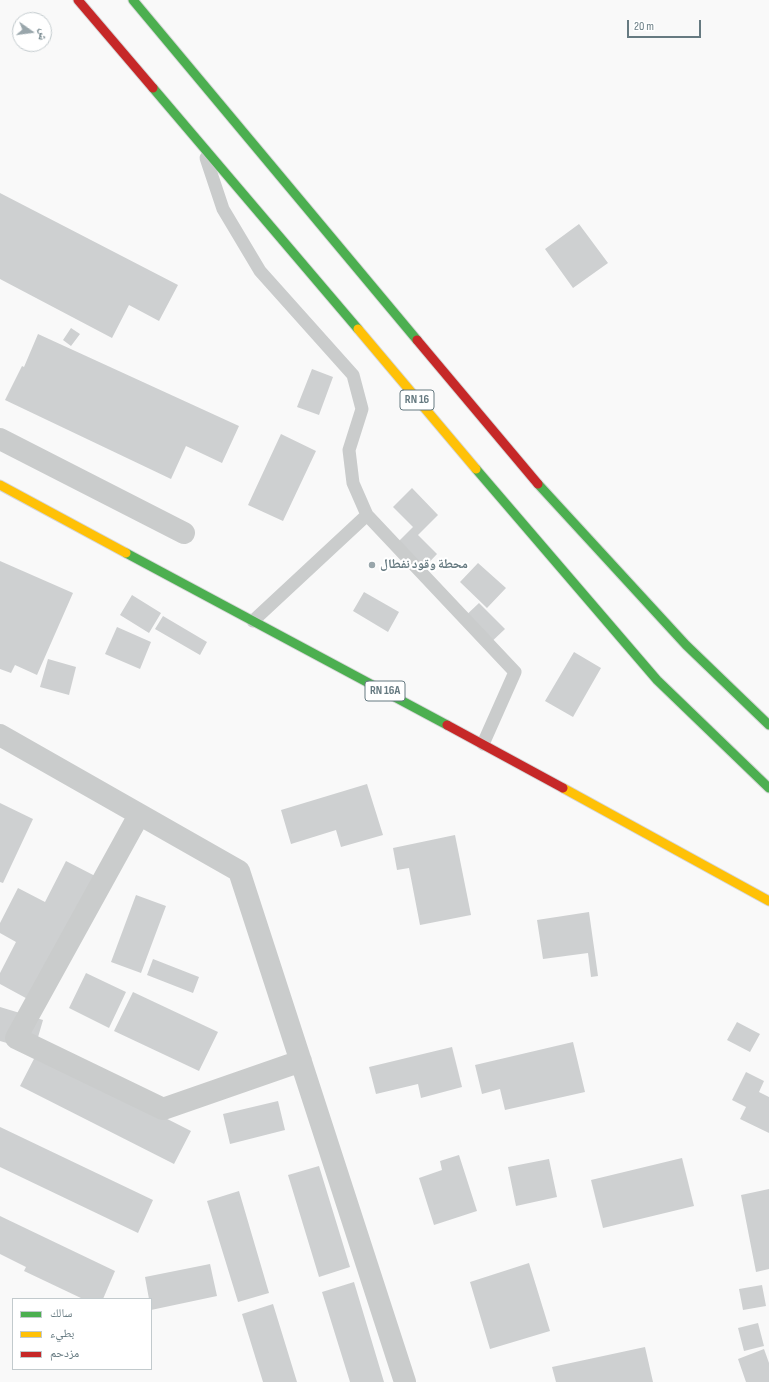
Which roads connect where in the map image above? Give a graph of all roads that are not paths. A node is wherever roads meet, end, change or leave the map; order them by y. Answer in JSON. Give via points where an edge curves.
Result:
{"nodes":[{"id":1,"x":78,"y":0,"type":"edge"},
{"id":2,"x":133,"y":0,"type":"edge"},
{"id":3,"x":202,"y":147,"type":"junction"},
{"id":4,"x":0,"y":439,"type":"edge"},
{"id":5,"x":0,"y":485,"type":"edge"},
{"id":6,"x":367,"y":515,"type":"junction"},
{"id":7,"x":184,"y":533,"type":"dead end"},
{"id":8,"x":253,"y":621,"type":"junction"},
{"id":9,"x":769,"y":726,"type":"edge"},
{"id":10,"x":0,"y":735,"type":"edge"},
{"id":11,"x":483,"y":744,"type":"junction"},
{"id":12,"x":769,"y":788,"type":"edge"},
{"id":13,"x":139,"y":815,"type":"junction"},
{"id":14,"x":769,"y":901,"type":"edge"},
{"id":15,"x":301,"y":1061,"type":"junction"},
{"id":16,"x":405,"y":1382,"type":"edge"}],
"edges":[{"from":1,"to":3,"type":"main road","number":"RN 16"},
{"from":2,"to":9,"type":"main road","number":"RN 16","via":[[528,473],[686,645]]},
{"from":3,"to":6,"type":"lane","via":[[223,209],[260,271],[353,375],[362,409],[349,450],[353,483]]},
{"from":3,"to":12,"type":"main road","number":"RN 16","via":[[657,680]]},
{"from":4,"to":7,"type":"street"},
{"from":5,"to":8,"type":"main road","number":"RN 16A"},
{"from":6,"to":8,"type":"lane"},
{"from":6,"to":11,"type":"lane","via":[[515,672]]},
{"from":8,"to":11,"type":"main road","number":"RN 16A"},
{"from":10,"to":13,"type":"street"},
{"from":11,"to":14,"type":"main road","number":"RN 16A"},
{"from":13,"to":15,"type":"street","via":[[239,871]]},
{"from":13,"to":15,"type":"street","via":[[16,1038],[163,1109]]},
{"from":15,"to":16,"type":"street"}]}
